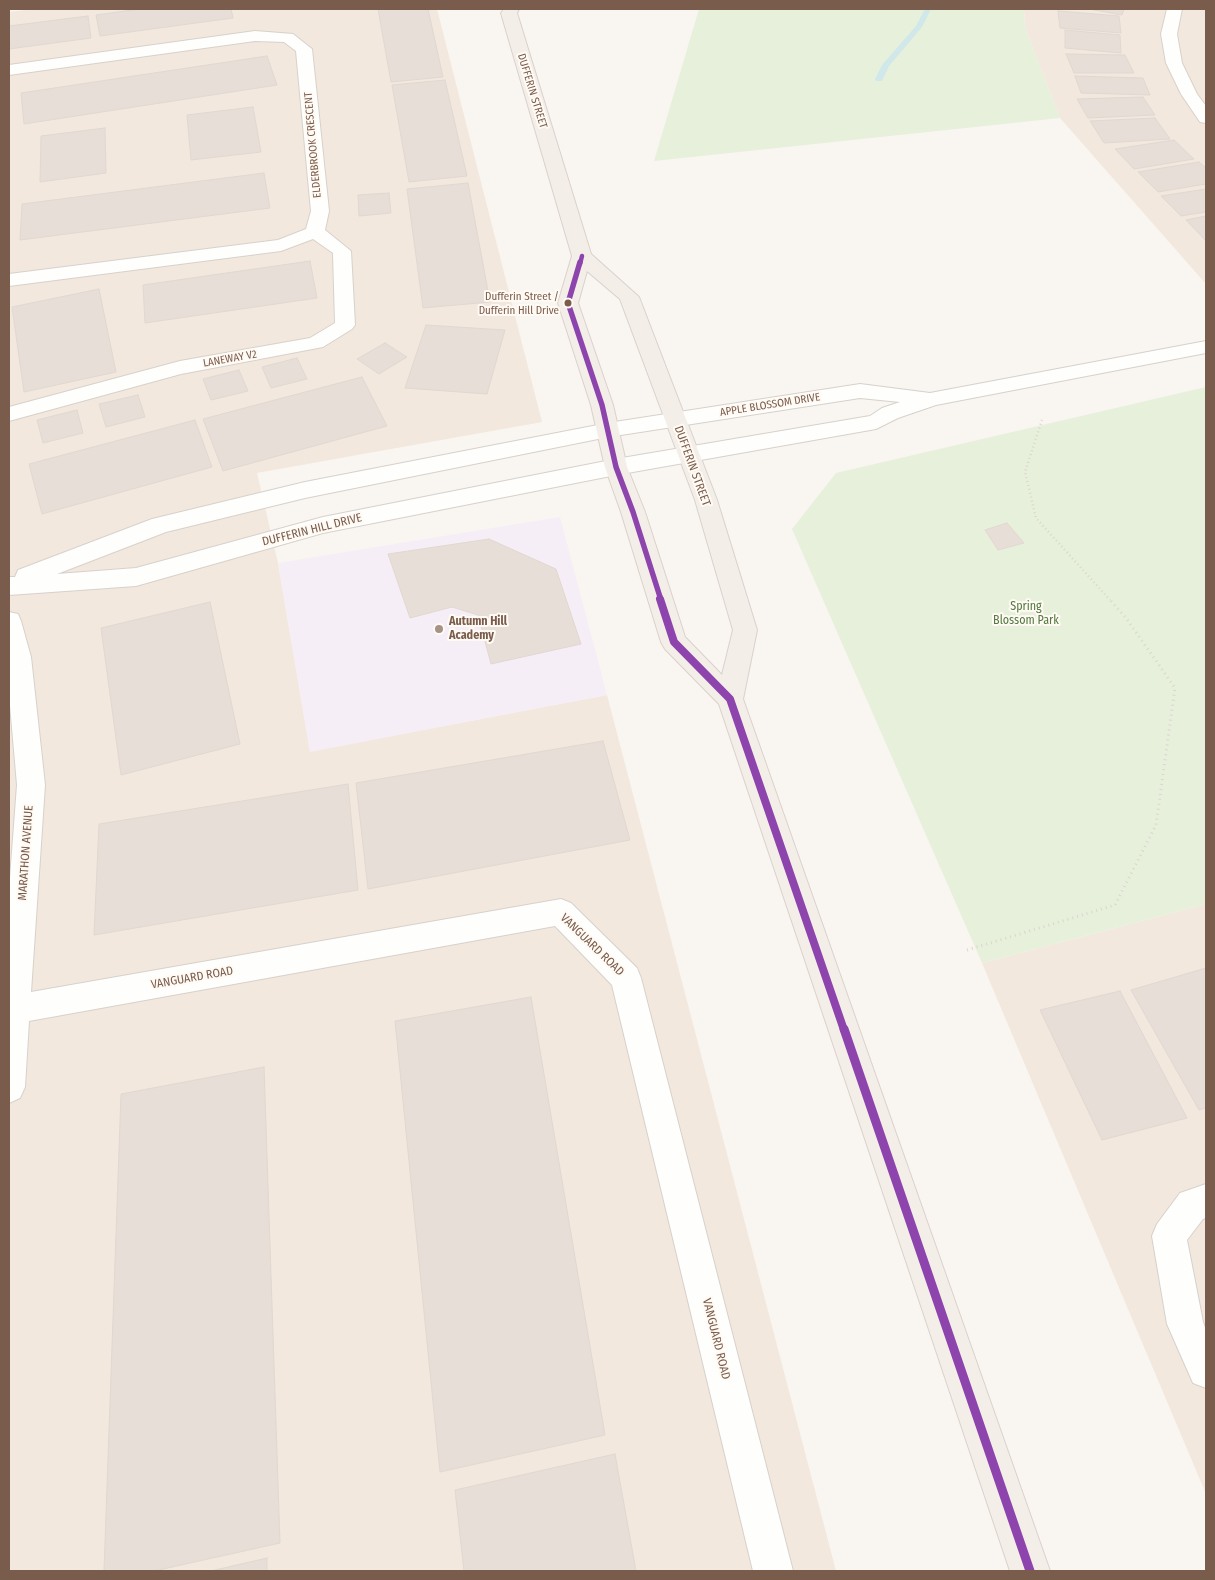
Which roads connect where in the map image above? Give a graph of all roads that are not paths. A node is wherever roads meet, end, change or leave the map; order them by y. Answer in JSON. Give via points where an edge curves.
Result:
{"nodes":[{"id":1,"x":1174,"y":9,"type":"edge"},
{"id":2,"x":507,"y":10,"type":"edge"},
{"id":3,"x":9,"y":70,"type":"edge"},
{"id":4,"x":1206,"y":118,"type":"edge"},
{"id":5,"x":316,"y":232,"type":"junction"},
{"id":6,"x":582,"y":256,"type":"junction"},
{"id":7,"x":9,"y":280,"type":"edge"},
{"id":8,"x":1206,"y":347,"type":"edge"},
{"id":9,"x":933,"y":399,"type":"junction"},
{"id":10,"x":9,"y":414,"type":"edge"},
{"id":11,"x":675,"y":420,"type":"junction"},
{"id":12,"x":608,"y":430,"type":"junction"},
{"id":13,"x":690,"y":456,"type":"junction"},
{"id":14,"x":616,"y":467,"type":"junction"},
{"id":15,"x":9,"y":585,"type":"edge"},
{"id":16,"x":9,"y":621,"type":"edge"},
{"id":17,"x":730,"y":699,"type":"junction"},
{"id":18,"x":16,"y":1009,"type":"junction"},
{"id":19,"x":9,"y":1087,"type":"edge"},
{"id":20,"x":1206,"y":1201,"type":"edge"},
{"id":21,"x":1206,"y":1370,"type":"edge"},
{"id":22,"x":773,"y":1571,"type":"edge"},
{"id":23,"x":1030,"y":1571,"type":"edge"}],
"edges":[{"from":1,"to":4,"type":"street","via":[[1168,34],[1174,63],[1189,94]]},
{"from":2,"to":6,"type":"main road","name":"DUFFERIN STREET"},
{"from":3,"to":5,"type":"street","name":"ELDERBROOK CRESCENT","via":[[255,36],[288,37],[304,49],[320,212]]},
{"from":5,"to":7,"type":"street","via":[[281,245]]},
{"from":5,"to":10,"type":"street","name":"LANEWAY V2","via":[[342,251],[346,325],[316,343],[180,368]]},
{"from":6,"to":11,"type":"main road","name":"DUFFERIN STREET","via":[[629,297]]},
{"from":6,"to":12,"type":"main road","via":[[568,303]]},
{"from":8,"to":9,"type":"street","name":"APPLE BLOSSOM DRIVE"},
{"from":9,"to":11,"type":"street","name":"APPLE BLOSSOM DRIVE","via":[[860,391]]},
{"from":9,"to":13,"type":"street","name":"APPLE BLOSSOM DRIVE","via":[[890,413],[876,422]]},
{"from":11,"to":12,"type":"street","name":"APPLE BLOSSOM DRIVE"},
{"from":11,"to":13,"type":"main road","name":"DUFFERIN STREET"},
{"from":12,"to":14,"type":"main road"},
{"from":12,"to":15,"type":"street","name":"DUFFERIN HILL DRIVE","via":[[305,490],[160,525]]},
{"from":13,"to":14,"type":"street","name":"APPLE BLOSSOM DRIVE"},
{"from":13,"to":17,"type":"main road","name":"DUFFERIN STREET","via":[[745,630]]},
{"from":14,"to":15,"type":"street","name":"DUFFERIN HILL DRIVE","via":[[322,525],[136,576]]},
{"from":14,"to":17,"type":"main road","via":[[674,642]]},
{"from":16,"to":18,"type":"street","name":"MARATHON AVENUE","via":[[18,657],[31,785]]},
{"from":17,"to":23,"type":"main road"},
{"from":18,"to":19,"type":"street","name":"MARATHON AVENUE"},
{"from":18,"to":22,"type":"street","name":"VANGUARD ROAD","via":[[561,912],[626,978]]},
{"from":20,"to":21,"type":"street","via":[[1192,1205],[1169,1236],[1185,1324]]}]}
